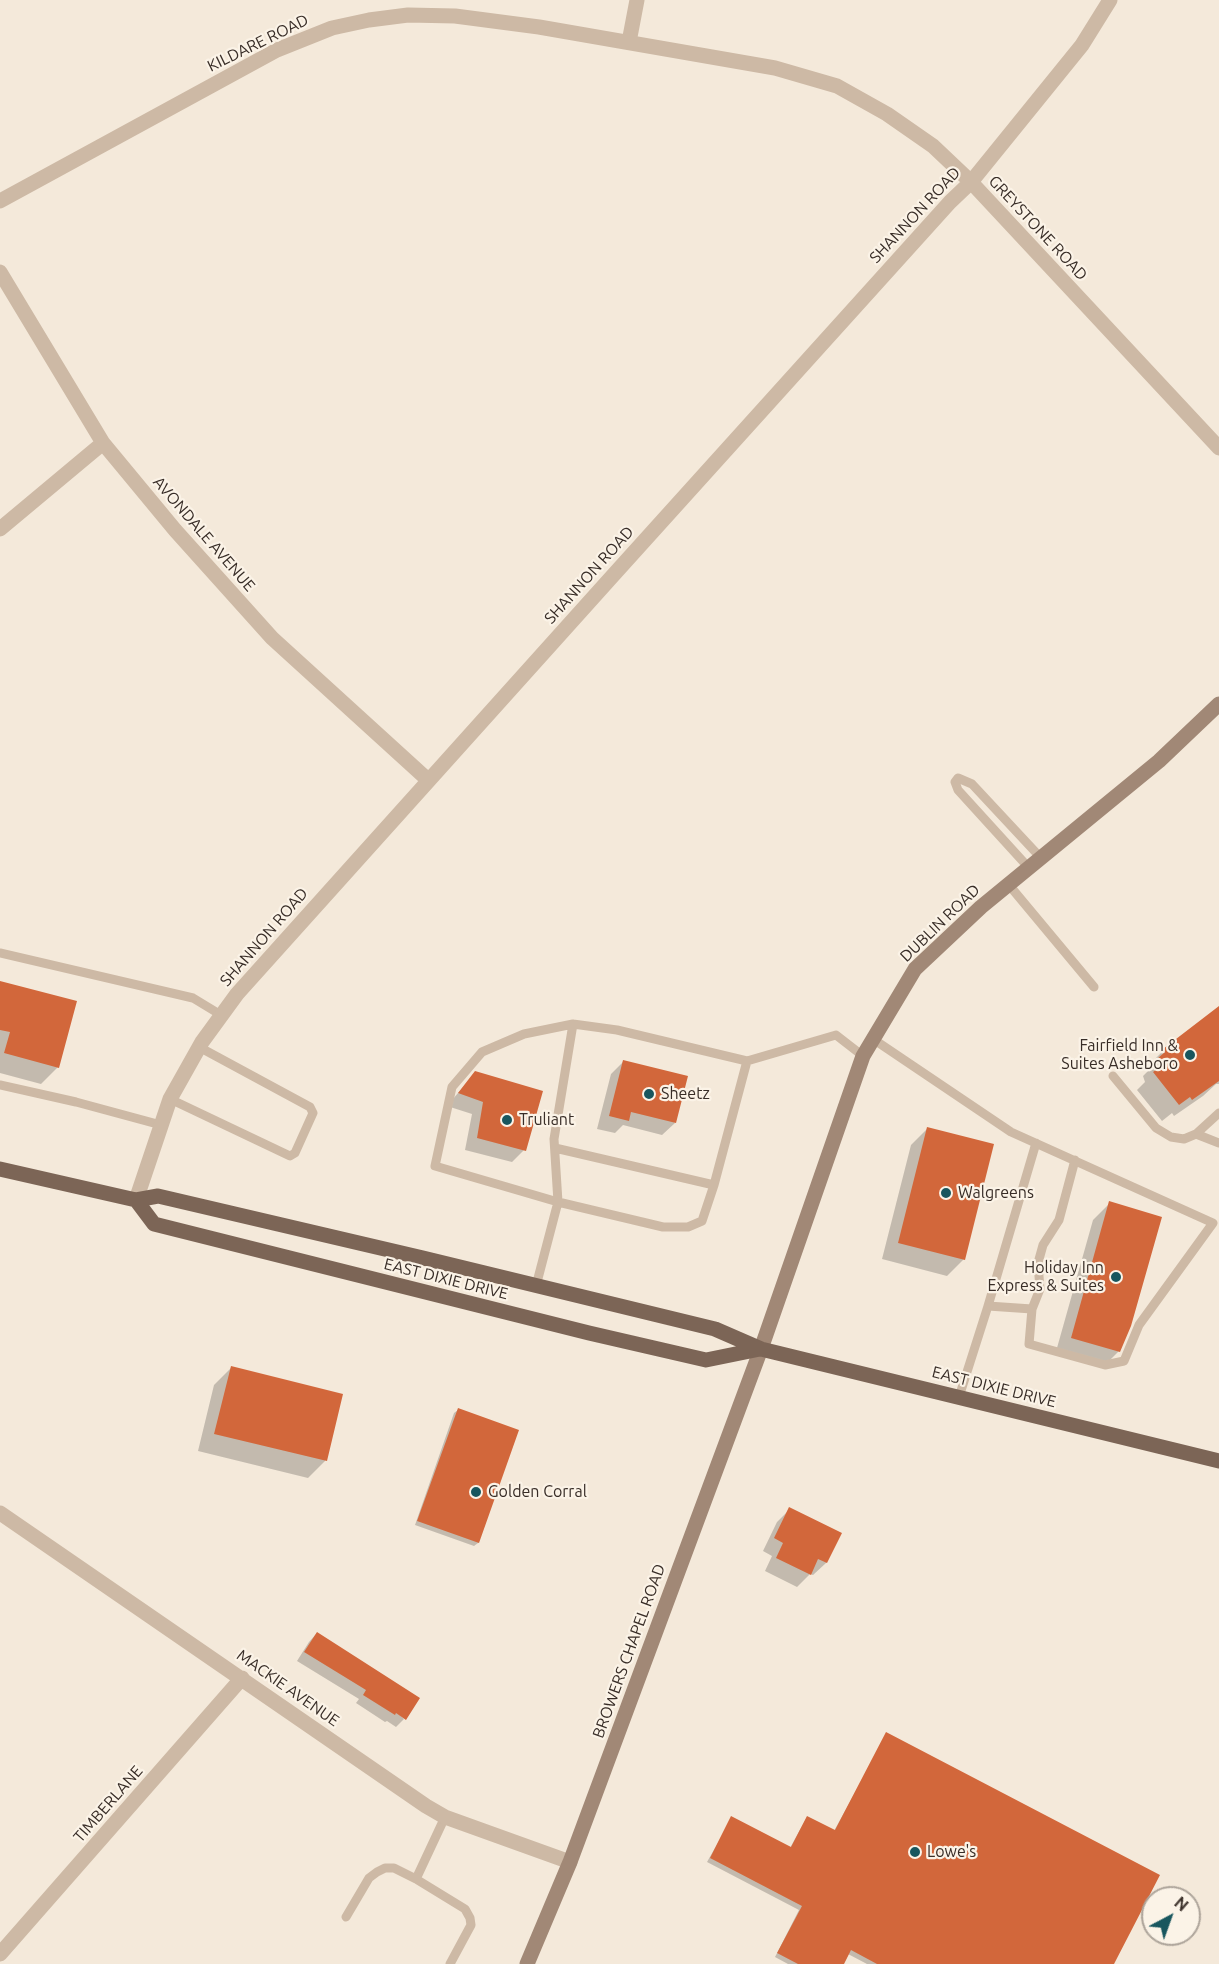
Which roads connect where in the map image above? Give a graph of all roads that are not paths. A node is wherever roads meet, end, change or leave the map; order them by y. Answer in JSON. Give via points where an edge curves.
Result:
{"nodes":[{"id":1,"x":637,"y":0,"type":"edge"},
{"id":2,"x":1110,"y":0,"type":"edge"},
{"id":3,"x":629,"y":42,"type":"junction"},
{"id":4,"x":971,"y":182,"type":"junction"},
{"id":5,"x":0,"y":201,"type":"edge"},
{"id":6,"x":0,"y":272,"type":"edge"},
{"id":7,"x":103,"y":443,"type":"junction"},
{"id":8,"x":1219,"y":448,"type":"edge"},
{"id":9,"x":0,"y":529,"type":"edge"},
{"id":10,"x":1219,"y":704,"type":"edge"},
{"id":11,"x":428,"y":780,"type":"junction"},
{"id":12,"x":1035,"y":863,"type":"junction"},
{"id":13,"x":1009,"y":885,"type":"junction"},
{"id":14,"x":0,"y":953,"type":"edge"},
{"id":15,"x":1094,"y":987,"type":"dead end"},
{"id":16,"x":222,"y":1015,"type":"junction"},
{"id":17,"x":573,"y":1024,"type":"junction"},
{"id":18,"x":873,"y":1039,"type":"junction"},
{"id":19,"x":199,"y":1047,"type":"junction"},
{"id":20,"x":863,"y":1056,"type":"junction"},
{"id":21,"x":747,"y":1061,"type":"junction"},
{"id":22,"x":1113,"y":1076,"type":"dead end"},
{"id":23,"x":0,"y":1085,"type":"edge"},
{"id":24,"x":170,"y":1099,"type":"junction"},
{"id":25,"x":1219,"y":1113,"type":"edge"},
{"id":26,"x":161,"y":1125,"type":"junction"},
{"id":27,"x":1196,"y":1134,"type":"junction"},
{"id":28,"x":1036,"y":1143,"type":"junction"},
{"id":29,"x":1219,"y":1143,"type":"edge"},
{"id":30,"x":555,"y":1148,"type":"junction"},
{"id":31,"x":1075,"y":1160,"type":"junction"},
{"id":32,"x":0,"y":1169,"type":"edge"},
{"id":33,"x":714,"y":1185,"type":"junction"},
{"id":34,"x":136,"y":1200,"type":"junction"},
{"id":35,"x":558,"y":1202,"type":"junction"},
{"id":36,"x":536,"y":1286,"type":"junction"},
{"id":37,"x":988,"y":1306,"type":"junction"},
{"id":38,"x":1032,"y":1309,"type":"junction"},
{"id":39,"x":760,"y":1349,"type":"junction"},
{"id":40,"x":958,"y":1397,"type":"junction"},
{"id":41,"x":1219,"y":1461,"type":"edge"},
{"id":42,"x":0,"y":1513,"type":"edge"},
{"id":43,"x":242,"y":1678,"type":"junction"},
{"id":44,"x":445,"y":1817,"type":"junction"},
{"id":45,"x":570,"y":1862,"type":"junction"},
{"id":46,"x":416,"y":1879,"type":"junction"},
{"id":47,"x":346,"y":1917,"type":"dead end"},
{"id":48,"x":0,"y":1954,"type":"edge"},
{"id":49,"x":450,"y":1964,"type":"edge"},
{"id":50,"x":527,"y":1964,"type":"edge"}],
"edges":[{"from":1,"to":3,"type":"street"},
{"from":2,"to":4,"type":"street","name":"SHANNON ROAD","via":[[1082,45]]},
{"from":3,"to":4,"type":"street","name":"GREYSTONE ROAD","via":[[775,68],[837,86],[933,146]]},
{"from":3,"to":5,"type":"street","name":"KILDARE ROAD","via":[[455,16],[408,15],[332,28],[277,50]]},
{"from":4,"to":8,"type":"street","name":"GREYSTONE ROAD"},
{"from":4,"to":11,"type":"street","name":"SHANNON ROAD"},
{"from":6,"to":7,"type":"street","name":"AVONDALE AVENUE"},
{"from":7,"to":9,"type":"street"},
{"from":7,"to":11,"type":"street","name":"AVONDALE AVENUE","via":[[272,638]]},
{"from":10,"to":12,"type":"street","name":"DUBLIN ROAD","via":[[1159,761]]},
{"from":11,"to":16,"type":"street","name":"SHANNON ROAD"},
{"from":12,"to":12,"type":"lane","via":[[958,790],[958,777],[972,784]]},
{"from":12,"to":13,"type":"street","name":"DUBLIN ROAD"},
{"from":13,"to":15,"type":"lane"},
{"from":13,"to":18,"type":"street","name":"DUBLIN ROAD","via":[[915,969]]},
{"from":14,"to":16,"type":"lane","via":[[193,998]]},
{"from":16,"to":19,"type":"street","name":"SHANNON ROAD"},
{"from":17,"to":21,"type":"lane","via":[[617,1030]]},
{"from":17,"to":30,"type":"lane"},
{"from":17,"to":35,"type":"lane","via":[[524,1034],[482,1052],[452,1087],[435,1166]]},
{"from":18,"to":20,"type":"street","name":"DUBLIN ROAD"},
{"from":18,"to":28,"type":"lane","via":[[1011,1132]]},
{"from":19,"to":24,"type":"street","name":"SHANNON ROAD"},
{"from":19,"to":24,"type":"lane","via":[[310,1107],[313,1113],[295,1153],[290,1156]]},
{"from":20,"to":21,"type":"lane","via":[[836,1035]]},
{"from":20,"to":39,"type":"street","name":"DUBLIN ROAD"},
{"from":21,"to":33,"type":"lane"},
{"from":22,"to":27,"type":"lane","via":[[1156,1128],[1184,1139]]},
{"from":23,"to":26,"type":"lane"},
{"from":24,"to":26,"type":"street","name":"SHANNON ROAD"},
{"from":25,"to":27,"type":"lane"},
{"from":26,"to":34,"type":"street","name":"SHANNON ROAD"},
{"from":27,"to":29,"type":"lane"},
{"from":28,"to":31,"type":"lane"},
{"from":28,"to":37,"type":"lane"},
{"from":30,"to":33,"type":"lane"},
{"from":30,"to":35,"type":"lane"},
{"from":31,"to":38,"type":"lane","via":[[1059,1220],[1042,1245],[1038,1263],[1040,1289]]},
{"from":31,"to":38,"type":"lane","via":[[1213,1223],[1139,1325],[1124,1360],[1105,1365],[1029,1344]]},
{"from":32,"to":34,"type":"main road","name":"EAST DIXIE DRIVE"},
{"from":33,"to":35,"type":"lane","via":[[702,1221],[688,1227],[663,1227]]},
{"from":34,"to":36,"type":"main road","name":"EAST DIXIE DRIVE","via":[[159,1196]]},
{"from":34,"to":39,"type":"main road","name":"EAST DIXIE DRIVE","via":[[154,1224],[578,1330],[706,1360]]},
{"from":35,"to":36,"type":"lane"},
{"from":36,"to":39,"type":"main road","name":"EAST DIXIE DRIVE","via":[[715,1329]]},
{"from":37,"to":38,"type":"lane"},
{"from":37,"to":40,"type":"lane"},
{"from":39,"to":40,"type":"main road","name":"EAST DIXIE DRIVE"},
{"from":39,"to":45,"type":"street","name":"BROWERS CHAPEL ROAD"},
{"from":40,"to":41,"type":"main road","name":"EAST DIXIE DRIVE"},
{"from":42,"to":43,"type":"street","name":"MACKIE AVENUE"},
{"from":43,"to":44,"type":"street","name":"MACKIE AVENUE"},
{"from":43,"to":48,"type":"street","name":"TIMBERLANE"},
{"from":44,"to":45,"type":"street","name":"MACKIE AVENUE"},
{"from":44,"to":46,"type":"lane"},
{"from":45,"to":50,"type":"street","name":"BROWERS CHAPEL ROAD"},
{"from":46,"to":47,"type":"lane","via":[[394,1868],[377,1872],[369,1878]]},
{"from":46,"to":49,"type":"lane","via":[[465,1909],[470,1918],[471,1925]]}]}
